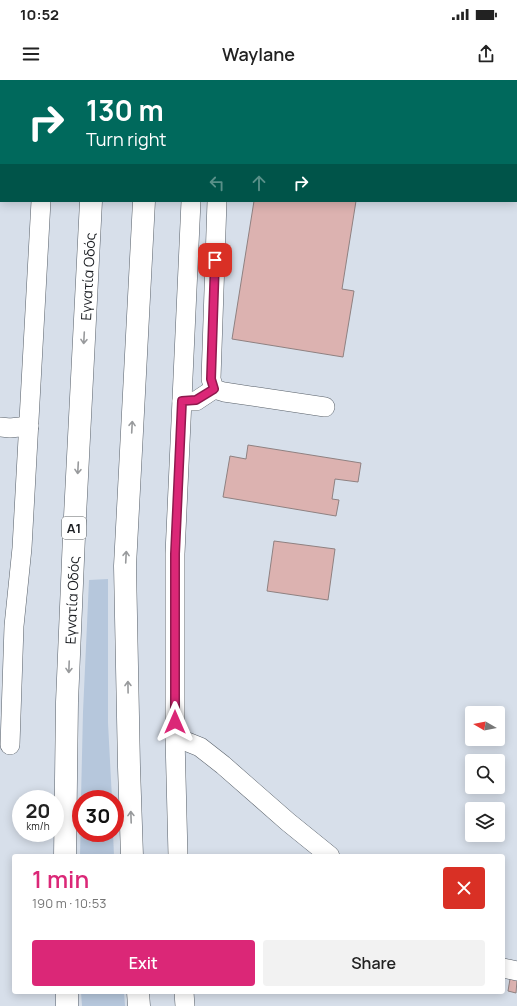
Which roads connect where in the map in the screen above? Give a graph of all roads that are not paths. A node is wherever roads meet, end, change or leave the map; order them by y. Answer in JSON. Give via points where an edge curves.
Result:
{"nodes":[{"id":1,"x":41,"y":202,"type":"edge"},
{"id":2,"x":91,"y":202,"type":"edge"},
{"id":3,"x":144,"y":202,"type":"edge"},
{"id":4,"x":191,"y":202,"type":"edge"},
{"id":5,"x":217,"y":202,"type":"edge"},
{"id":6,"x":214,"y":389,"type":"junction"},
{"id":7,"x":182,"y":401,"type":"junction"},
{"id":8,"x":325,"y":406,"type":"dead end"},
{"id":9,"x":29,"y":426,"type":"junction"},
{"id":10,"x":0,"y":427,"type":"edge"},
{"id":11,"x":175,"y":737,"type":"junction"},
{"id":12,"x":10,"y":744,"type":"dead end"},
{"id":13,"x":65,"y":854,"type":"edge"},
{"id":14,"x":132,"y":854,"type":"edge"},
{"id":15,"x":178,"y":854,"type":"edge"},
{"id":16,"x":328,"y":854,"type":"edge"},
{"id":17,"x":505,"y":968,"type":"edge"},
{"id":18,"x":517,"y":971,"type":"edge"},
{"id":19,"x":67,"y":994,"type":"edge"},
{"id":20,"x":138,"y":994,"type":"edge"},
{"id":21,"x":184,"y":994,"type":"edge"},
{"id":22,"x":67,"y":1006,"type":"edge"},
{"id":23,"x":139,"y":1006,"type":"edge"},
{"id":24,"x":185,"y":1006,"type":"edge"}],
"edges":[{"from":1,"to":9,"type":"street"},
{"from":2,"to":13,"type":"highway","name":"Εγνατία Οδός","number":"Α1","one_way":true,"via":[[67,702]]},
{"from":14,"to":3,"type":"highway","one_way":true,"via":[[125,566]]},
{"from":4,"to":7,"type":"street"},
{"from":5,"to":6,"type":"street","via":[[211,379]]},
{"from":6,"to":7,"type":"street","via":[[196,400]]},
{"from":6,"to":8,"type":"street"},
{"from":7,"to":11,"type":"street","via":[[175,554]]},
{"from":9,"to":10,"type":"street"},
{"from":9,"to":12,"type":"street","via":[[22,548],[14,626]]},
{"from":11,"to":15,"type":"street"},
{"from":11,"to":16,"type":"street","via":[[200,747]]},
{"from":17,"to":18,"type":"street"},
{"from":19,"to":22,"type":"highway"},
{"from":20,"to":23,"type":"highway"},
{"from":21,"to":24,"type":"street"}]}
